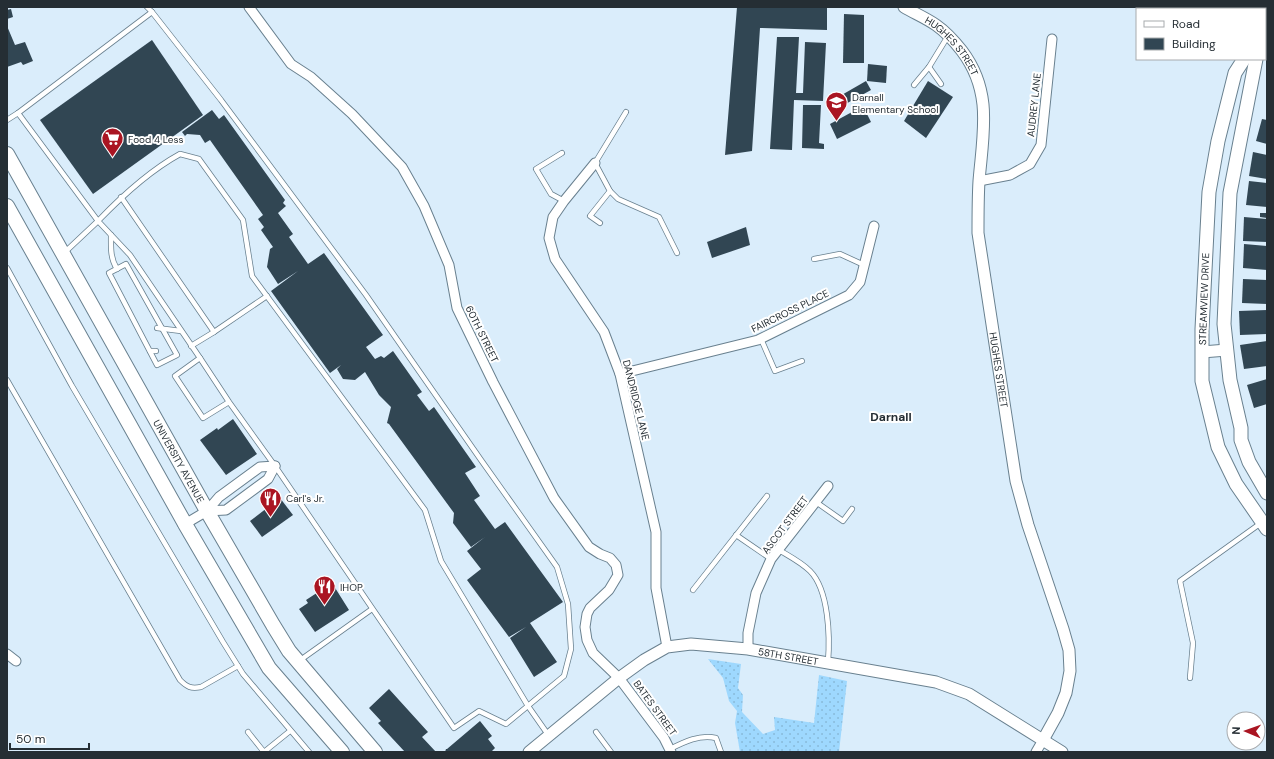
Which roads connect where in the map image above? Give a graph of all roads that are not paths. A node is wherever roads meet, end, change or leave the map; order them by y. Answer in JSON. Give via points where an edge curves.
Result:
{"nodes":[{"id":1,"x":147,"y":7,"type":"edge"},
{"id":2,"x":249,"y":7,"type":"edge"},
{"id":3,"x":904,"y":7,"type":"edge"},
{"id":4,"x":152,"y":12,"type":"junction"},
{"id":5,"x":948,"y":36,"type":"junction"},
{"id":6,"x":1052,"y":39,"type":"dead end"},
{"id":7,"x":1243,"y":60,"type":"edge"},
{"id":8,"x":1256,"y":60,"type":"edge"},
{"id":9,"x":929,"y":67,"type":"junction"},
{"id":10,"x":941,"y":84,"type":"dead end"},
{"id":11,"x":914,"y":85,"type":"dead end"},
{"id":12,"x":18,"y":112,"type":"junction"},
{"id":13,"x":626,"y":112,"type":"dead end"},
{"id":14,"x":7,"y":120,"type":"edge"},
{"id":15,"x":562,"y":153,"type":"dead end"},
{"id":16,"x":7,"y":154,"type":"edge"},
{"id":17,"x":595,"y":163,"type":"junction"},
{"id":18,"x":979,"y":181,"type":"junction"},
{"id":19,"x":610,"y":191,"type":"junction"},
{"id":20,"x":121,"y":197,"type":"junction"},
{"id":21,"x":564,"y":201,"type":"junction"},
{"id":22,"x":7,"y":206,"type":"edge"},
{"id":23,"x":98,"y":221,"type":"junction"},
{"id":24,"x":600,"y":223,"type":"dead end"},
{"id":25,"x":874,"y":226,"type":"dead end"},
{"id":26,"x":111,"y":235,"type":"junction"},
{"id":27,"x":677,"y":253,"type":"dead end"},
{"id":28,"x":63,"y":254,"type":"junction"},
{"id":29,"x":814,"y":260,"type":"dead end"},
{"id":30,"x":864,"y":265,"type":"junction"},
{"id":31,"x":7,"y":268,"type":"edge"},
{"id":32,"x":117,"y":269,"type":"junction"},
{"id":33,"x":267,"y":296,"type":"junction"},
{"id":34,"x":160,"y":328,"type":"junction"},
{"id":35,"x":181,"y":331,"type":"junction"},
{"id":36,"x":214,"y":332,"type":"junction"},
{"id":37,"x":761,"y":339,"type":"junction"},
{"id":38,"x":191,"y":346,"type":"junction"},
{"id":39,"x":1227,"y":350,"type":"junction"},
{"id":40,"x":156,"y":351,"type":"dead end"},
{"id":41,"x":169,"y":351,"type":"dead end"},
{"id":42,"x":174,"y":351,"type":"junction"},
{"id":43,"x":150,"y":352,"type":"junction"},
{"id":44,"x":1202,"y":352,"type":"junction"},
{"id":45,"x":200,"y":358,"type":"junction"},
{"id":46,"x":802,"y":361,"type":"dead end"},
{"id":47,"x":620,"y":374,"type":"junction"},
{"id":48,"x":7,"y":380,"type":"edge"},
{"id":49,"x":229,"y":402,"type":"junction"},
{"id":50,"x":275,"y":466,"type":"junction"},
{"id":51,"x":828,"y":486,"type":"dead end"},
{"id":52,"x":1267,"y":493,"type":"edge"},
{"id":53,"x":766,"y":496,"type":"dead end"},
{"id":54,"x":816,"y":502,"type":"junction"},
{"id":55,"x":852,"y":509,"type":"dead end"},
{"id":56,"x":207,"y":511,"type":"junction"},
{"id":57,"x":185,"y":523,"type":"junction"},
{"id":58,"x":1265,"y":526,"type":"edge"},
{"id":59,"x":736,"y":535,"type":"junction"},
{"id":60,"x":779,"y":550,"type":"junction"},
{"id":61,"x":771,"y":559,"type":"junction"},
{"id":62,"x":693,"y":590,"type":"dead end"},
{"id":63,"x":372,"y":609,"type":"junction"},
{"id":64,"x":667,"y":647,"type":"junction"},
{"id":65,"x":748,"y":649,"type":"junction"},
{"id":66,"x":7,"y":654,"type":"edge"},
{"id":67,"x":16,"y":661,"type":"dead end"},
{"id":68,"x":298,"y":662,"type":"junction"},
{"id":69,"x":828,"y":664,"type":"junction"},
{"id":70,"x":238,"y":666,"type":"junction"},
{"id":71,"x":619,"y":678,"type":"junction"},
{"id":72,"x":1190,"y":678,"type":"dead end"},
{"id":73,"x":528,"y":706,"type":"junction"},
{"id":74,"x":290,"y":731,"type":"junction"},
{"id":75,"x":248,"y":732,"type":"dead end"},
{"id":76,"x":596,"y":732,"type":"dead end"},
{"id":77,"x":549,"y":736,"type":"junction"},
{"id":78,"x":1043,"y":740,"type":"junction"},
{"id":79,"x":670,"y":751,"type":"edge"},
{"id":80,"x":264,"y":752,"type":"edge"},
{"id":81,"x":308,"y":752,"type":"edge"},
{"id":82,"x":342,"y":752,"type":"edge"},
{"id":83,"x":375,"y":752,"type":"edge"},
{"id":84,"x":529,"y":752,"type":"edge"},
{"id":85,"x":611,"y":752,"type":"edge"},
{"id":86,"x":721,"y":752,"type":"edge"},
{"id":87,"x":1036,"y":752,"type":"edge"},
{"id":88,"x":1062,"y":752,"type":"edge"}],
"edges":[{"from":1,"to":4,"type":"lane"},
{"from":2,"to":71,"type":"street","name":"60TH STREET","via":[[291,64],[311,77],[352,114],[402,167],[424,206],[449,265],[457,308],[554,498],[589,547],[616,564],[618,575],[609,590],[590,608],[585,627],[593,653]]},
{"from":3,"to":5,"type":"street","name":"HUGHES STREET","via":[[937,25]]},
{"from":4,"to":12,"type":"lane"},
{"from":4,"to":73,"type":"lane","via":[[366,295],[557,567],[568,604],[571,649],[564,676]]},
{"from":5,"to":9,"type":"lane"},
{"from":5,"to":18,"type":"street","name":"HUGHES STREET","via":[[971,66],[977,78],[983,103],[984,128]]},
{"from":6,"to":18,"type":"street","name":"AUDREY LANE","via":[[1041,145],[1030,164],[1010,175]]},
{"from":7,"to":44,"type":"main road","name":"STREAMVIEW DRIVE","via":[[1235,73],[1210,180]]},
{"from":8,"to":39,"type":"main road","via":[[1230,193],[1224,324]]},
{"from":9,"to":10,"type":"lane"},
{"from":9,"to":11,"type":"lane"},
{"from":12,"to":14,"type":"lane"},
{"from":12,"to":23,"type":"lane"},
{"from":13,"to":17,"type":"lane"},
{"from":15,"to":21,"type":"lane","via":[[536,169],[551,194]]},
{"from":16,"to":28,"type":"main road","name":"UNIVERSITY AVENUE"},
{"from":17,"to":19,"type":"lane"},
{"from":17,"to":21,"type":"street","name":"DANDRIDGE LANE"},
{"from":18,"to":78,"type":"street","name":"HUGHES STREET","via":[[978,233],[1016,481],[1068,650],[1070,671],[1066,693]]},
{"from":19,"to":24,"type":"lane","via":[[590,216]]},
{"from":19,"to":27,"type":"lane","via":[[618,199],[659,216]]},
{"from":20,"to":23,"type":"lane"},
{"from":20,"to":33,"type":"lane","via":[[165,162],[180,154],[199,159],[243,220],[252,276]]},
{"from":20,"to":36,"type":"lane"},
{"from":21,"to":47,"type":"street","name":"DANDRIDGE LANE","via":[[553,217],[549,238],[555,259],[604,332]]},
{"from":22,"to":57,"type":"main road"},
{"from":23,"to":26,"type":"lane"},
{"from":23,"to":28,"type":"lane"},
{"from":25,"to":30,"type":"street","name":"FAIRCROSS PLACE"},
{"from":26,"to":32,"type":"lane","via":[[112,261]]},
{"from":26,"to":35,"type":"lane","via":[[130,255]]},
{"from":28,"to":56,"type":"main road","name":"UNIVERSITY AVENUE"},
{"from":29,"to":30,"type":"lane","via":[[840,254]]},
{"from":30,"to":37,"type":"street","name":"FAIRCROSS PLACE","via":[[860,282],[849,295]]},
{"from":31,"to":70,"type":"lane","via":[[72,386]]},
{"from":32,"to":34,"type":"lane","via":[[126,264]]},
{"from":32,"to":43,"type":"lane","via":[[109,273],[141,329]]},
{"from":33,"to":36,"type":"lane"},
{"from":33,"to":73,"type":"lane","via":[[425,510],[441,561]]},
{"from":34,"to":35,"type":"lane"},
{"from":34,"to":42,"type":"lane"},
{"from":35,"to":38,"type":"lane"},
{"from":36,"to":38,"type":"lane"},
{"from":37,"to":46,"type":"lane","via":[[775,371]]},
{"from":37,"to":47,"type":"street","name":"FAIRCROSS PLACE"},
{"from":38,"to":45,"type":"lane"},
{"from":39,"to":44,"type":"street"},
{"from":39,"to":52,"type":"main road","via":[[1241,440],[1249,462]]},
{"from":40,"to":43,"type":"lane"},
{"from":41,"to":42,"type":"lane"},
{"from":42,"to":43,"type":"lane","via":[[177,355],[157,364]]},
{"from":44,"to":58,"type":"main road","name":"STREAMVIEW DRIVE","via":[[1202,381],[1218,446],[1236,484]]},
{"from":45,"to":49,"type":"lane"},
{"from":45,"to":49,"type":"lane","via":[[175,376],[203,418]]},
{"from":47,"to":64,"type":"street","name":"DANDRIDGE LANE","via":[[656,532],[656,588]]},
{"from":48,"to":70,"type":"lane","via":[[180,680],[186,686],[201,688]]},
{"from":49,"to":50,"type":"lane"},
{"from":50,"to":56,"type":"street","via":[[260,467],[219,497]]},
{"from":50,"to":56,"type":"street","via":[[268,479],[226,510]]},
{"from":50,"to":63,"type":"lane"},
{"from":51,"to":54,"type":"street","name":"ASCOT STREET"},
{"from":53,"to":59,"type":"lane"},
{"from":54,"to":55,"type":"lane","via":[[843,521]]},
{"from":54,"to":60,"type":"street","name":"ASCOT STREET"},
{"from":56,"to":57,"type":"street"},
{"from":56,"to":68,"type":"main road","name":"UNIVERSITY AVENUE","via":[[273,625]]},
{"from":57,"to":82,"type":"main road","via":[[269,668]]},
{"from":58,"to":72,"type":"lane","via":[[1180,581],[1193,643]]},
{"from":59,"to":61,"type":"lane"},
{"from":59,"to":62,"type":"lane"},
{"from":60,"to":61,"type":"street","name":"ASCOT STREET"},
{"from":60,"to":69,"type":"lane","via":[[809,571],[817,580],[829,626]]},
{"from":61,"to":65,"type":"street","name":"ASCOT STREET","via":[[756,593],[748,633]]},
{"from":63,"to":68,"type":"lane"},
{"from":63,"to":73,"type":"lane","via":[[454,728],[479,711],[506,724]]},
{"from":64,"to":65,"type":"street","name":"58TH STREET","via":[[691,644]]},
{"from":64,"to":71,"type":"street","name":"58TH STREET"},
{"from":65,"to":69,"type":"street","name":"58TH STREET"},
{"from":66,"to":67,"type":"street"},
{"from":68,"to":83,"type":"main road","name":"UNIVERSITY AVENUE"},
{"from":69,"to":78,"type":"street","name":"58TH STREET","via":[[922,679],[953,688],[969,694]]},
{"from":70,"to":74,"type":"lane"},
{"from":71,"to":77,"type":"street","name":"58TH STREET"},
{"from":71,"to":79,"type":"street","name":"BATES STREET","via":[[664,738]]},
{"from":73,"to":77,"type":"lane"},
{"from":74,"to":80,"type":"lane"},
{"from":74,"to":81,"type":"lane"},
{"from":75,"to":80,"type":"lane"},
{"from":76,"to":85,"type":"lane"},
{"from":77,"to":84,"type":"street","name":"58TH STREET"},
{"from":78,"to":87,"type":"street","name":"HUGHES STREET"},
{"from":78,"to":88,"type":"street","name":"58TH STREET"},
{"from":79,"to":86,"type":"lane","via":[[693,740],[710,737],[716,738]]}]}
